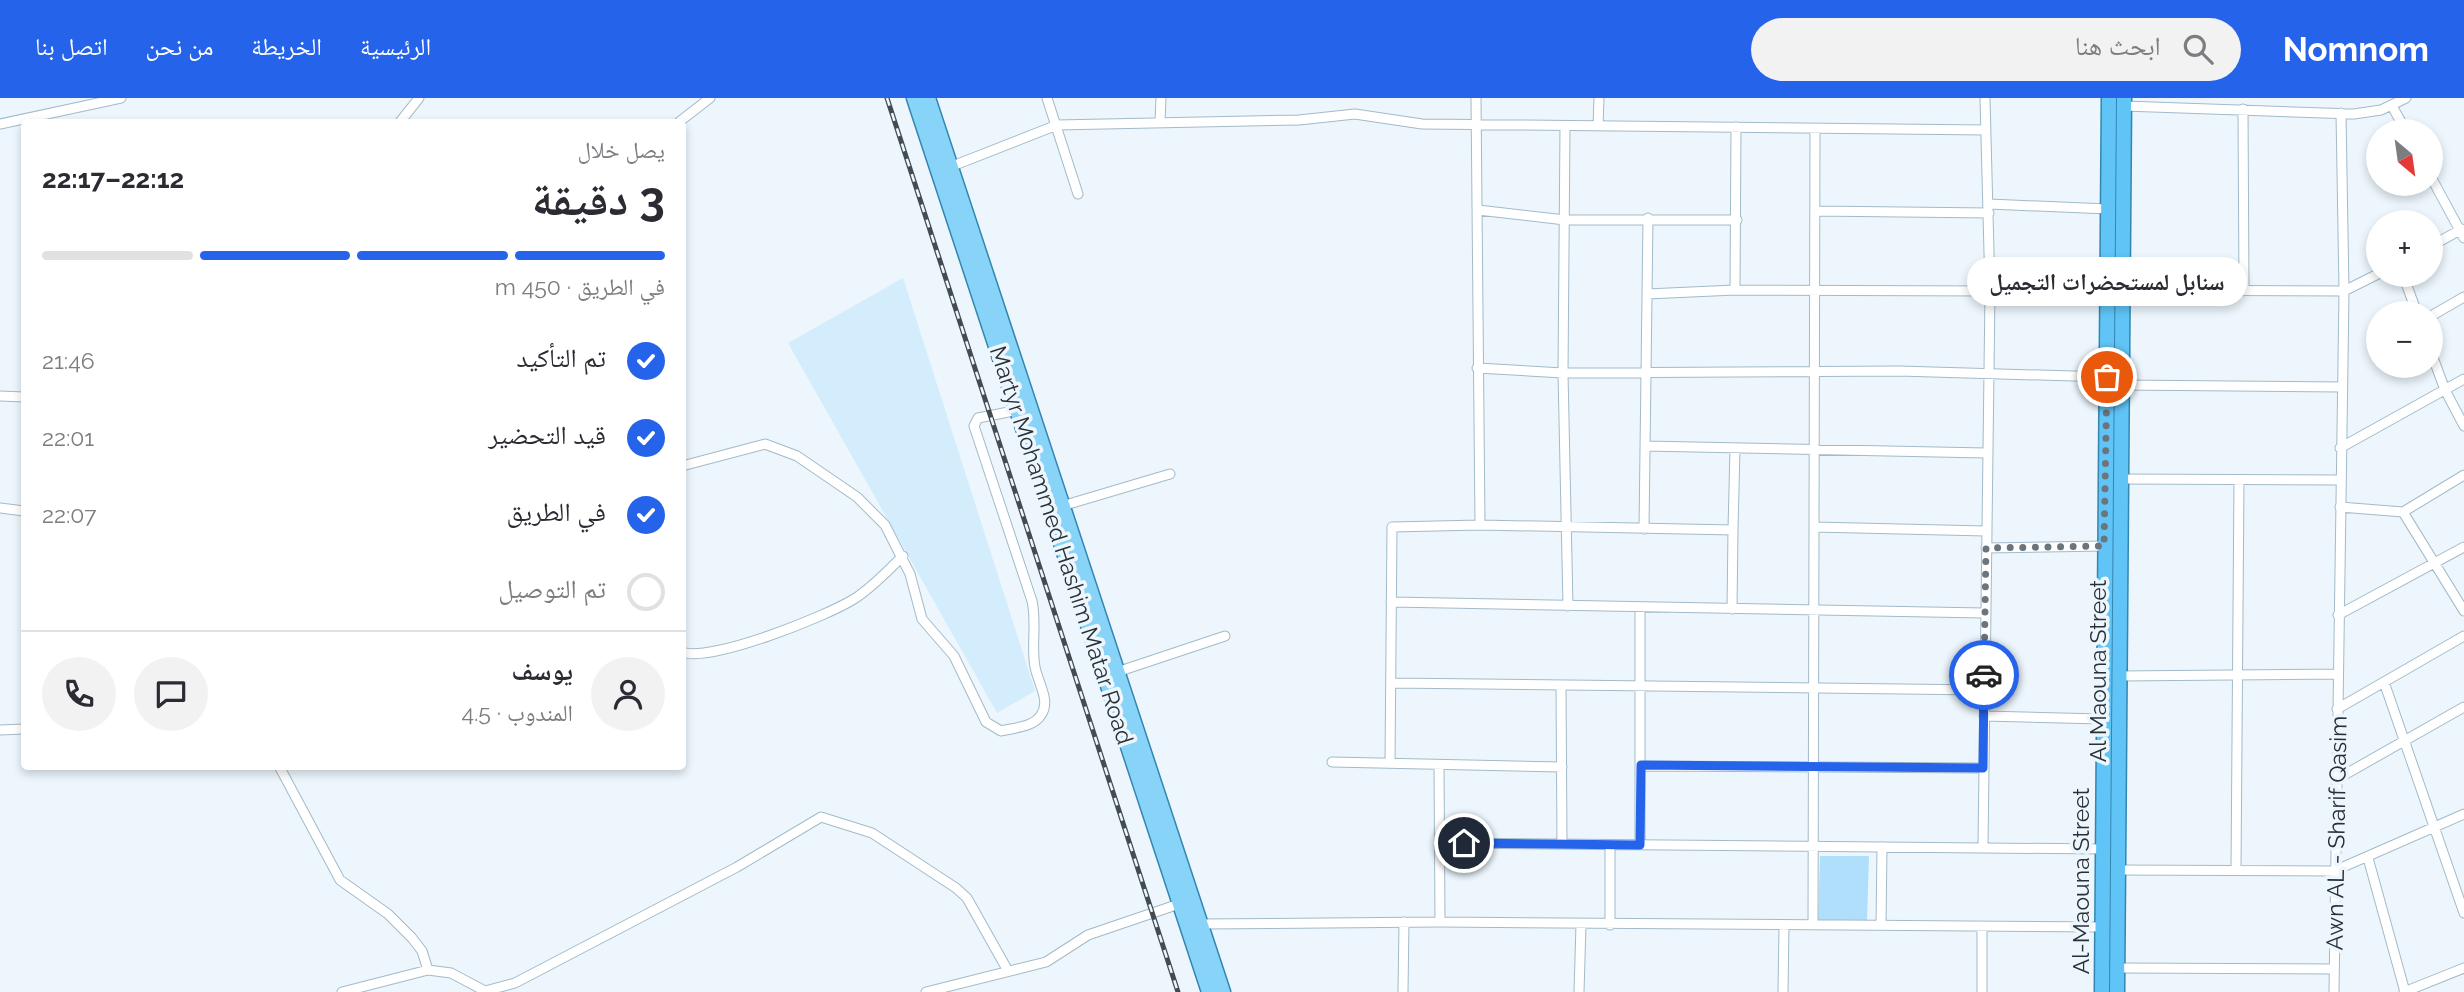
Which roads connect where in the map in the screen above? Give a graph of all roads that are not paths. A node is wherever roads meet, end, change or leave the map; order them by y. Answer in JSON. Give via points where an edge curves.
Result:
{"nodes":[{"id":1,"x":121,"y":98,"type":"edge"},
{"id":2,"x":419,"y":98,"type":"edge"},
{"id":3,"x":710,"y":98,"type":"edge"},
{"id":4,"x":915,"y":98,"type":"edge"},
{"id":5,"x":928,"y":98,"type":"edge"},
{"id":6,"x":1047,"y":98,"type":"edge"},
{"id":7,"x":1161,"y":98,"type":"edge"},
{"id":8,"x":1476,"y":98,"type":"edge"},
{"id":9,"x":1599,"y":98,"type":"edge"},
{"id":10,"x":1985,"y":98,"type":"edge"},
{"id":11,"x":2109,"y":98,"type":"edge"},
{"id":12,"x":2406,"y":98,"type":"edge"},
{"id":13,"x":2124,"y":102,"type":"edge"},
{"id":14,"x":2392,"y":106,"type":"junction"},
{"id":15,"x":2243,"y":109,"type":"junction"},
{"id":16,"x":2341,"y":113,"type":"junction"},
{"id":17,"x":21,"y":119,"type":"edge"},
{"id":18,"x":23,"y":119,"type":"edge"},
{"id":19,"x":402,"y":119,"type":"edge"},
{"id":20,"x":684,"y":119,"type":"edge"},
{"id":21,"x":2399,"y":119,"type":"edge"},
{"id":22,"x":1160,"y":122,"type":"junction"},
{"id":23,"x":0,"y":124,"type":"edge"},
{"id":24,"x":1056,"y":125,"type":"junction"},
{"id":25,"x":1478,"y":125,"type":"junction"},
{"id":26,"x":1598,"y":126,"type":"junction"},
{"id":27,"x":1565,"y":127,"type":"junction"},
{"id":28,"x":1736,"y":127,"type":"junction"},
{"id":29,"x":1815,"y":129,"type":"junction"},
{"id":30,"x":1986,"y":130,"type":"junction"},
{"id":31,"x":950,"y":167,"type":"junction"},
{"id":32,"x":1078,"y":194,"type":"dead end"},
{"id":33,"x":2442,"y":196,"type":"edge"},
{"id":34,"x":1989,"y":208,"type":"junction"},
{"id":35,"x":2108,"y":209,"type":"junction"},
{"id":36,"x":1478,"y":210,"type":"junction"},
{"id":37,"x":1815,"y":211,"type":"junction"},
{"id":38,"x":1648,"y":218,"type":"junction"},
{"id":39,"x":1565,"y":220,"type":"junction"},
{"id":40,"x":1737,"y":220,"type":"junction"},
{"id":41,"x":2463,"y":232,"type":"edge"},
{"id":42,"x":2443,"y":241,"type":"edge"},
{"id":43,"x":2366,"y":280,"type":"edge"},
{"id":44,"x":1735,"y":290,"type":"junction"},
{"id":45,"x":2122,"y":290,"type":"junction"},
{"id":46,"x":1990,"y":291,"type":"junction"},
{"id":47,"x":2244,"y":291,"type":"junction"},
{"id":48,"x":2344,"y":291,"type":"junction"},
{"id":49,"x":1816,"y":293,"type":"junction"},
{"id":50,"x":1647,"y":294,"type":"junction"},
{"id":51,"x":2464,"y":297,"type":"edge"},
{"id":52,"x":2443,"y":309,"type":"edge"},
{"id":53,"x":1477,"y":368,"type":"junction"},
{"id":54,"x":1815,"y":371,"type":"junction"},
{"id":55,"x":1645,"y":372,"type":"junction"},
{"id":56,"x":1989,"y":372,"type":"junction"},
{"id":57,"x":1563,"y":373,"type":"junction"},
{"id":58,"x":2107,"y":377,"type":"junction"},
{"id":59,"x":2441,"y":378,"type":"edge"},
{"id":60,"x":2464,"y":379,"type":"edge"},
{"id":61,"x":2122,"y":385,"type":"junction"},
{"id":62,"x":2341,"y":387,"type":"junction"},
{"id":63,"x":2445,"y":390,"type":"junction"},
{"id":64,"x":0,"y":396,"type":"edge"},
{"id":65,"x":21,"y":397,"type":"edge"},
{"id":66,"x":1019,"y":410,"type":"junction"},
{"id":67,"x":2464,"y":426,"type":"edge"},
{"id":68,"x":1645,"y":446,"type":"junction"},
{"id":69,"x":2340,"y":447,"type":"junction"},
{"id":70,"x":1735,"y":449,"type":"junction"},
{"id":71,"x":1814,"y":450,"type":"junction"},
{"id":72,"x":1986,"y":453,"type":"junction"},
{"id":73,"x":686,"y":465,"type":"edge"},
{"id":74,"x":1170,"y":474,"type":"dead end"},
{"id":75,"x":2464,"y":475,"type":"edge"},
{"id":76,"x":2121,"y":479,"type":"junction"},
{"id":77,"x":2239,"y":480,"type":"junction"},
{"id":78,"x":2340,"y":480,"type":"junction"},
{"id":79,"x":1062,"y":506,"type":"junction"},
{"id":80,"x":0,"y":508,"type":"edge"},
{"id":81,"x":2340,"y":508,"type":"junction"},
{"id":82,"x":21,"y":511,"type":"edge"},
{"id":83,"x":2403,"y":512,"type":"junction"},
{"id":84,"x":1480,"y":525,"type":"junction"},
{"id":85,"x":1568,"y":527,"type":"junction"},
{"id":86,"x":1814,"y":527,"type":"junction"},
{"id":87,"x":1644,"y":529,"type":"junction"},
{"id":88,"x":1733,"y":530,"type":"junction"},
{"id":89,"x":1986,"y":531,"type":"junction"},
{"id":90,"x":2104,"y":546,"type":"junction"},
{"id":91,"x":2464,"y":547,"type":"edge"},
{"id":92,"x":1986,"y":548,"type":"junction"},
{"id":93,"x":903,"y":556,"type":"junction"},
{"id":94,"x":2432,"y":565,"type":"junction"},
{"id":95,"x":1391,"y":602,"type":"junction"},
{"id":96,"x":1568,"y":606,"type":"junction"},
{"id":97,"x":1640,"y":609,"type":"junction"},
{"id":98,"x":1732,"y":609,"type":"junction"},
{"id":99,"x":1812,"y":610,"type":"junction"},
{"id":100,"x":2464,"y":611,"type":"edge"},
{"id":101,"x":1984,"y":613,"type":"junction"},
{"id":102,"x":2338,"y":615,"type":"junction"},
{"id":103,"x":1225,"y":636,"type":"dead end"},
{"id":104,"x":2464,"y":636,"type":"edge"},
{"id":105,"x":686,"y":652,"type":"edge"},
{"id":106,"x":1117,"y":672,"type":"junction"},
{"id":107,"x":2337,"y":674,"type":"junction"},
{"id":108,"x":2238,"y":675,"type":"junction"},
{"id":109,"x":2119,"y":676,"type":"junction"},
{"id":110,"x":2384,"y":682,"type":"junction"},
{"id":111,"x":1392,"y":683,"type":"junction"},
{"id":112,"x":1561,"y":685,"type":"junction"},
{"id":113,"x":1641,"y":687,"type":"junction"},
{"id":114,"x":1813,"y":688,"type":"junction"},
{"id":115,"x":1984,"y":690,"type":"junction"},
{"id":116,"x":2464,"y":707,"type":"edge"},
{"id":117,"x":2337,"y":709,"type":"junction"},
{"id":118,"x":1984,"y":716,"type":"junction"},
{"id":119,"x":2102,"y":719,"type":"junction"},
{"id":120,"x":21,"y":729,"type":"edge"},
{"id":121,"x":0,"y":730,"type":"edge"},
{"id":122,"x":2407,"y":740,"type":"junction"},
{"id":123,"x":1332,"y":761,"type":"dead end"},
{"id":124,"x":1390,"y":764,"type":"junction"},
{"id":125,"x":1439,"y":765,"type":"junction"},
{"id":126,"x":1641,"y":765,"type":"junction"},
{"id":127,"x":1815,"y":766,"type":"junction"},
{"id":128,"x":1562,"y":767,"type":"junction"},
{"id":129,"x":1983,"y":768,"type":"junction"},
{"id":130,"x":281,"y":770,"type":"edge"},
{"id":131,"x":2337,"y":779,"type":"junction"},
{"id":132,"x":2464,"y":814,"type":"edge"},
{"id":133,"x":2435,"y":828,"type":"junction"},
{"id":134,"x":1440,"y":843,"type":"junction"},
{"id":135,"x":1562,"y":844,"type":"junction"},
{"id":136,"x":1610,"y":845,"type":"junction"},
{"id":137,"x":1640,"y":845,"type":"junction"},
{"id":138,"x":1813,"y":846,"type":"junction"},
{"id":139,"x":1882,"y":847,"type":"junction"},
{"id":140,"x":1983,"y":847,"type":"junction"},
{"id":141,"x":2103,"y":849,"type":"junction"},
{"id":142,"x":2368,"y":858,"type":"junction"},
{"id":143,"x":2118,"y":870,"type":"junction"},
{"id":144,"x":2236,"y":870,"type":"junction"},
{"id":145,"x":2334,"y":871,"type":"junction"},
{"id":146,"x":1179,"y":904,"type":"junction"},
{"id":147,"x":2464,"y":913,"type":"edge"},
{"id":148,"x":1404,"y":922,"type":"junction"},
{"id":149,"x":1440,"y":922,"type":"junction"},
{"id":150,"x":1199,"y":924,"type":"junction"},
{"id":151,"x":1581,"y":925,"type":"junction"},
{"id":152,"x":1610,"y":925,"type":"junction"},
{"id":153,"x":1784,"y":925,"type":"junction"},
{"id":154,"x":1813,"y":925,"type":"junction"},
{"id":155,"x":1881,"y":925,"type":"junction"},
{"id":156,"x":1982,"y":927,"type":"junction"},
{"id":157,"x":2103,"y":928,"type":"junction"},
{"id":158,"x":2118,"y":968,"type":"junction"},
{"id":159,"x":2464,"y":968,"type":"edge"},
{"id":160,"x":2334,"y":969,"type":"junction"},
{"id":161,"x":428,"y":970,"type":"junction"},
{"id":162,"x":1008,"y":971,"type":"junction"},
{"id":163,"x":342,"y":992,"type":"edge"},
{"id":164,"x":926,"y":992,"type":"edge"},
{"id":165,"x":1209,"y":992,"type":"edge"},
{"id":166,"x":1223,"y":992,"type":"edge"},
{"id":167,"x":1404,"y":992,"type":"edge"},
{"id":168,"x":1579,"y":992,"type":"edge"},
{"id":169,"x":1783,"y":992,"type":"edge"},
{"id":170,"x":1982,"y":992,"type":"edge"},
{"id":171,"x":2102,"y":992,"type":"edge"},
{"id":172,"x":2117,"y":992,"type":"edge"},
{"id":173,"x":2334,"y":992,"type":"edge"},
{"id":174,"x":2405,"y":992,"type":"edge"}],
"edges":[{"from":1,"to":18,"type":"street"},
{"from":2,"to":19,"type":"street"},
{"from":3,"to":20,"type":"street"},
{"from":4,"to":66,"type":"main road","name":"Martyr Mohammed Hashim Matar Road"},
{"from":5,"to":31,"type":"main road","name":"Martyr Mohammed Hashim Matar Road"},
{"from":6,"to":24,"type":"street"},
{"from":7,"to":22,"type":"street"},
{"from":8,"to":25,"type":"street"},
{"from":9,"to":26,"type":"street"},
{"from":10,"to":30,"type":"street"},
{"from":11,"to":35,"type":"highway","name":"Al-Maouna Street"},
{"from":12,"to":14,"type":"street"},
{"from":13,"to":15,"type":"street"},
{"from":13,"to":45,"type":"highway","name":"Al Maouna Street"},
{"from":14,"to":16,"type":"street"},
{"from":14,"to":21,"type":"street"},
{"from":15,"to":16,"type":"street"},
{"from":15,"to":47,"type":"street"},
{"from":16,"to":48,"type":"street","name":"Awn AL - Sharif Qasim"},
{"from":17,"to":23,"type":"street"},
{"from":22,"to":24,"type":"street"},
{"from":22,"to":25,"type":"street","via":[[1299,120],[1337,114],[1397,123]]},
{"from":24,"to":31,"type":"street"},
{"from":24,"to":32,"type":"street"},
{"from":25,"to":27,"type":"street"},
{"from":25,"to":36,"type":"street"},
{"from":26,"to":27,"type":"street"},
{"from":26,"to":28,"type":"street"},
{"from":27,"to":39,"type":"street"},
{"from":28,"to":29,"type":"street"},
{"from":28,"to":40,"type":"street"},
{"from":29,"to":30,"type":"street"},
{"from":29,"to":37,"type":"street"},
{"from":30,"to":34,"type":"street"},
{"from":31,"to":79,"type":"main road","name":"Martyr Mohammed Hashim Matar Road"},
{"from":33,"to":41,"type":"street"},
{"from":34,"to":35,"type":"street"},
{"from":34,"to":37,"type":"street"},
{"from":34,"to":46,"type":"street"},
{"from":35,"to":58,"type":"highway","name":"Al-Maouna Street"},
{"from":36,"to":39,"type":"street"},
{"from":36,"to":53,"type":"street"},
{"from":37,"to":49,"type":"street"},
{"from":38,"to":39,"type":"street"},
{"from":38,"to":40,"type":"street"},
{"from":38,"to":50,"type":"street"},
{"from":39,"to":57,"type":"street"},
{"from":40,"to":44,"type":"street"},
{"from":41,"to":42,"type":"street"},
{"from":43,"to":48,"type":"street"},
{"from":44,"to":49,"type":"street"},
{"from":44,"to":50,"type":"street"},
{"from":45,"to":47,"type":"street"},
{"from":45,"to":61,"type":"highway","name":"Al Maouna Street"},
{"from":46,"to":49,"type":"street"},
{"from":46,"to":56,"type":"street"},
{"from":47,"to":48,"type":"street"},
{"from":48,"to":62,"type":"street","name":"Awn AL - Sharif Qasim"},
{"from":49,"to":54,"type":"street"},
{"from":50,"to":55,"type":"street"},
{"from":51,"to":52,"type":"street"},
{"from":53,"to":57,"type":"street"},
{"from":53,"to":84,"type":"street"},
{"from":54,"to":55,"type":"street"},
{"from":54,"to":56,"type":"street"},
{"from":54,"to":71,"type":"street"},
{"from":55,"to":57,"type":"street"},
{"from":55,"to":68,"type":"street"},
{"from":56,"to":58,"type":"street"},
{"from":56,"to":72,"type":"street"},
{"from":57,"to":85,"type":"street"},
{"from":58,"to":90,"type":"highway","name":"Al-Maouna Street"},
{"from":59,"to":63,"type":"street"},
{"from":60,"to":63,"type":"street"},
{"from":61,"to":62,"type":"street"},
{"from":61,"to":76,"type":"highway","name":"Al Maouna Street"},
{"from":62,"to":69,"type":"street","name":"Awn AL - Sharif Qasim"},
{"from":63,"to":67,"type":"street"},
{"from":63,"to":69,"type":"street"},
{"from":64,"to":65,"type":"street"},
{"from":66,"to":93,"type":"street","via":[[978,418],[974,426],[1032,601],[1035,667],[1046,702],[1038,719],[1000,731],[986,722],[954,656],[922,619]]},
{"from":66,"to":146,"type":"main road","name":"Martyr Mohammed Hashim Matar Road"},
{"from":68,"to":70,"type":"street"},
{"from":68,"to":87,"type":"street"},
{"from":69,"to":78,"type":"street","name":"Awn AL - Sharif Qasim"},
{"from":70,"to":71,"type":"street"},
{"from":70,"to":88,"type":"street"},
{"from":71,"to":72,"type":"street"},
{"from":71,"to":86,"type":"street"},
{"from":72,"to":89,"type":"street"},
{"from":73,"to":93,"type":"street","via":[[750,446],[765,444],[788,451],[869,508]]},
{"from":74,"to":79,"type":"street"},
{"from":75,"to":83,"type":"street"},
{"from":76,"to":77,"type":"street"},
{"from":76,"to":109,"type":"highway","name":"Al Maouna Street"},
{"from":77,"to":78,"type":"street"},
{"from":77,"to":108,"type":"street"},
{"from":78,"to":81,"type":"street","name":"Awn AL - Sharif Qasim"},
{"from":79,"to":106,"type":"main road","name":"Martyr Mohammed Hashim Matar Road"},
{"from":80,"to":82,"type":"street"},
{"from":81,"to":83,"type":"street"},
{"from":81,"to":102,"type":"street","name":"Awn AL - Sharif Qasim"},
{"from":83,"to":94,"type":"street"},
{"from":84,"to":85,"type":"street"},
{"from":84,"to":95,"type":"street","via":[[1392,527]]},
{"from":85,"to":87,"type":"street"},
{"from":85,"to":96,"type":"street"},
{"from":86,"to":89,"type":"street"},
{"from":86,"to":99,"type":"street"},
{"from":87,"to":88,"type":"street"},
{"from":88,"to":98,"type":"street"},
{"from":89,"to":92,"type":"street"},
{"from":90,"to":92,"type":"street"},
{"from":90,"to":119,"type":"highway","name":"Al-Maouna Street"},
{"from":91,"to":94,"type":"street"},
{"from":92,"to":101,"type":"street"},
{"from":93,"to":105,"type":"street","via":[[854,599],[822,615],[713,652]]},
{"from":94,"to":100,"type":"street"},
{"from":94,"to":102,"type":"street"},
{"from":95,"to":96,"type":"street"},
{"from":95,"to":111,"type":"street"},
{"from":96,"to":97,"type":"street"},
{"from":97,"to":98,"type":"street"},
{"from":97,"to":113,"type":"street"},
{"from":98,"to":99,"type":"street"},
{"from":99,"to":101,"type":"street"},
{"from":99,"to":114,"type":"street"},
{"from":101,"to":115,"type":"street"},
{"from":102,"to":107,"type":"street","name":"Awn AL - Sharif Qasim"},
{"from":103,"to":106,"type":"street"},
{"from":104,"to":110,"type":"street"},
{"from":106,"to":150,"type":"main road","name":"Martyr Mohammed Hashim Matar Road"},
{"from":107,"to":108,"type":"street"},
{"from":107,"to":117,"type":"street","name":"Awn AL - Sharif Qasim"},
{"from":108,"to":109,"type":"street"},
{"from":108,"to":144,"type":"street"},
{"from":109,"to":143,"type":"highway","name":"Al Maouna Street"},
{"from":110,"to":117,"type":"street"},
{"from":110,"to":122,"type":"street"},
{"from":111,"to":112,"type":"street"},
{"from":111,"to":124,"type":"street"},
{"from":112,"to":113,"type":"street"},
{"from":112,"to":128,"type":"street"},
{"from":113,"to":114,"type":"street"},
{"from":113,"to":126,"type":"street"},
{"from":114,"to":115,"type":"street"},
{"from":114,"to":127,"type":"street"},
{"from":115,"to":118,"type":"street"},
{"from":116,"to":122,"type":"street"},
{"from":117,"to":131,"type":"street","name":"Awn AL - Sharif Qasim"},
{"from":118,"to":119,"type":"street"},
{"from":118,"to":129,"type":"street"},
{"from":119,"to":141,"type":"highway","name":"Al-Maouna Street"},
{"from":120,"to":121,"type":"street"},
{"from":122,"to":131,"type":"street"},
{"from":122,"to":133,"type":"street"},
{"from":123,"to":124,"type":"street"},
{"from":124,"to":125,"type":"street"},
{"from":125,"to":128,"type":"street"},
{"from":125,"to":134,"type":"street"},
{"from":126,"to":127,"type":"street"},
{"from":126,"to":137,"type":"street"},
{"from":127,"to":129,"type":"street"},
{"from":127,"to":138,"type":"street"},
{"from":128,"to":135,"type":"street"},
{"from":129,"to":140,"type":"street"},
{"from":130,"to":161,"type":"street","via":[[341,880],[404,930],[422,951]]},
{"from":131,"to":145,"type":"street","name":"Awn AL - Sharif Qasim"},
{"from":132,"to":133,"type":"street"},
{"from":133,"to":142,"type":"street"},
{"from":133,"to":147,"type":"street"},
{"from":134,"to":135,"type":"street"},
{"from":134,"to":149,"type":"street"},
{"from":135,"to":136,"type":"street"},
{"from":136,"to":137,"type":"street"},
{"from":136,"to":152,"type":"street"},
{"from":137,"to":138,"type":"street"},
{"from":138,"to":139,"type":"street"},
{"from":138,"to":154,"type":"street"},
{"from":139,"to":140,"type":"street"},
{"from":139,"to":155,"type":"street"},
{"from":140,"to":141,"type":"street"},
{"from":141,"to":157,"type":"highway","name":"Al-Maouna Street"},
{"from":142,"to":145,"type":"street"},
{"from":142,"to":174,"type":"street"},
{"from":143,"to":144,"type":"street"},
{"from":143,"to":158,"type":"highway","name":"Al Maouna Street"},
{"from":144,"to":145,"type":"street"},
{"from":145,"to":160,"type":"street","name":"Awn AL - Sharif Qasim"},
{"from":146,"to":162,"type":"street","via":[[1088,935],[1046,962]]},
{"from":146,"to":165,"type":"main road","name":"Martyr Mohammed Hashim Matar Road"},
{"from":148,"to":149,"type":"street"},
{"from":148,"to":150,"type":"street"},
{"from":148,"to":167,"type":"street"},
{"from":149,"to":151,"type":"street"},
{"from":150,"to":166,"type":"main road","name":"Martyr Mohammed Hashim Matar Road"},
{"from":151,"to":152,"type":"street"},
{"from":151,"to":168,"type":"street"},
{"from":152,"to":153,"type":"street"},
{"from":153,"to":154,"type":"street"},
{"from":153,"to":169,"type":"street"},
{"from":154,"to":155,"type":"street"},
{"from":155,"to":156,"type":"street"},
{"from":156,"to":157,"type":"street"},
{"from":156,"to":170,"type":"street"},
{"from":157,"to":171,"type":"highway","name":"Al-Maouna Street"},
{"from":158,"to":160,"type":"street"},
{"from":158,"to":172,"type":"highway","name":"Al Maouna Street"},
{"from":159,"to":174,"type":"street"},
{"from":160,"to":173,"type":"street","name":"Awn AL - Sharif Qasim"},
{"from":161,"to":162,"type":"street","via":[[451,972],[485,990],[515,983],[737,867],[821,817],[872,833],[956,888],[967,898]]},
{"from":161,"to":163,"type":"street"},
{"from":162,"to":164,"type":"street"}]}
